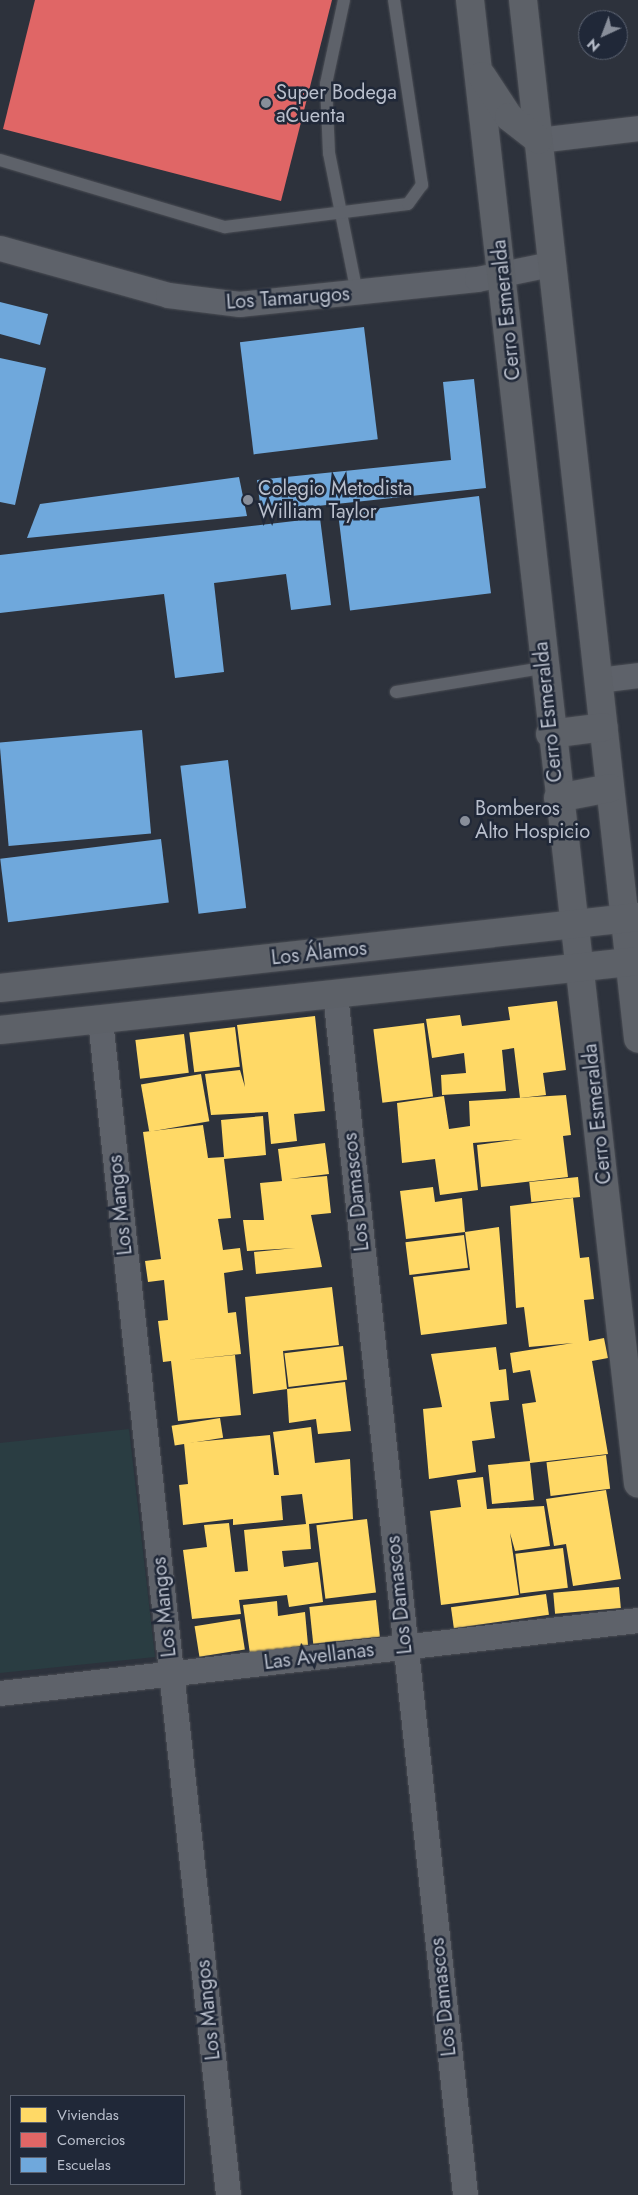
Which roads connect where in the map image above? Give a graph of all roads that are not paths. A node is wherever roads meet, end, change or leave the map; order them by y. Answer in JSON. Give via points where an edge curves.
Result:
{"nodes":[{"id":1,"x":344,"y":0,"type":"edge"},
{"id":2,"x":394,"y":0,"type":"edge"},
{"id":3,"x":470,"y":0,"type":"edge"},
{"id":4,"x":523,"y":0,"type":"edge"},
{"id":5,"x":478,"y":70,"type":"junction"},
{"id":6,"x":638,"y":128,"type":"edge"},
{"id":7,"x":538,"y":140,"type":"junction"},
{"id":8,"x":0,"y":160,"type":"edge"},
{"id":9,"x":342,"y":215,"type":"junction"},
{"id":10,"x":0,"y":248,"type":"edge"},
{"id":11,"x":551,"y":264,"type":"junction"},
{"id":12,"x":503,"y":272,"type":"junction"},
{"id":13,"x":357,"y":293,"type":"junction"},
{"id":14,"x":543,"y":668,"type":"junction"},
{"id":15,"x":638,"y":675,"type":"edge"},
{"id":16,"x":598,"y":680,"type":"junction"},
{"id":17,"x":396,"y":692,"type":"dead end"},
{"id":18,"x":604,"y":727,"type":"junction"},
{"id":19,"x":550,"y":734,"type":"junction"},
{"id":20,"x":610,"y":788,"type":"junction"},
{"id":21,"x":558,"y":798,"type":"junction"},
{"id":22,"x":631,"y":918,"type":"edge"},
{"id":23,"x":575,"y":926,"type":"junction"},
{"id":24,"x":634,"y":961,"type":"edge"},
{"id":25,"x":580,"y":967,"type":"junction"},
{"id":26,"x":0,"y":988,"type":"edge"},
{"id":27,"x":335,"y":994,"type":"junction"},
{"id":28,"x":100,"y":1020,"type":"junction"},
{"id":29,"x":0,"y":1030,"type":"edge"},
{"id":30,"x":638,"y":1039,"type":"edge"},
{"id":31,"x":638,"y":1484,"type":"edge"},
{"id":32,"x":638,"y":1620,"type":"edge"},
{"id":33,"x":404,"y":1647,"type":"junction"},
{"id":34,"x":171,"y":1673,"type":"junction"},
{"id":35,"x":0,"y":1693,"type":"edge"},
{"id":36,"x":228,"y":2195,"type":"edge"},
{"id":37,"x":465,"y":2195,"type":"edge"}],
"edges":[{"from":1,"to":9,"type":"lane","via":[[326,84],[329,152]]},
{"from":2,"to":9,"type":"lane","via":[[422,185],[408,204]]},
{"from":3,"to":5,"type":"street","name":"Cerro Esmeralda"},
{"from":4,"to":7,"type":"street"},
{"from":5,"to":7,"type":"street","via":[[509,117]]},
{"from":5,"to":12,"type":"street","name":"Cerro Esmeralda"},
{"from":6,"to":7,"type":"street"},
{"from":7,"to":11,"type":"street"},
{"from":8,"to":9,"type":"lane","via":[[225,227]]},
{"from":9,"to":13,"type":"lane"},
{"from":10,"to":13,"type":"street","name":"Los Tamarugos","via":[[168,295],[217,303]]},
{"from":11,"to":12,"type":"street","name":"Los Tamarugos"},
{"from":11,"to":16,"type":"street"},
{"from":12,"to":13,"type":"street","name":"Los Tamarugos"},
{"from":12,"to":14,"type":"street","name":"Cerro Esmeralda"},
{"from":14,"to":17,"type":"lane"},
{"from":14,"to":19,"type":"street","name":"Cerro Esmeralda"},
{"from":15,"to":16,"type":"street"},
{"from":16,"to":18,"type":"street"},
{"from":18,"to":19,"type":"street"},
{"from":18,"to":20,"type":"street"},
{"from":19,"to":21,"type":"street","name":"Cerro Esmeralda"},
{"from":20,"to":21,"type":"street"},
{"from":20,"to":22,"type":"street"},
{"from":21,"to":23,"type":"street","name":"Cerro Esmeralda"},
{"from":22,"to":23,"type":"street","name":"Los Álamos"},
{"from":22,"to":24,"type":"street"},
{"from":23,"to":25,"type":"street","name":"Cerro Esmeralda"},
{"from":23,"to":26,"type":"street","name":"Los Álamos"},
{"from":24,"to":25,"type":"street"},
{"from":24,"to":30,"type":"street"},
{"from":25,"to":27,"type":"street"},
{"from":25,"to":31,"type":"street","name":"Cerro Esmeralda"},
{"from":27,"to":28,"type":"street"},
{"from":27,"to":33,"type":"street","name":"Los Damascos"},
{"from":28,"to":29,"type":"street"},
{"from":28,"to":34,"type":"street","name":"Los Mangos"},
{"from":32,"to":33,"type":"street","name":"Las Avellanas"},
{"from":33,"to":34,"type":"street","name":"Las Avellanas"},
{"from":33,"to":37,"type":"street","name":"Los Damascos"},
{"from":34,"to":35,"type":"street","name":"Las Avellanas"},
{"from":34,"to":36,"type":"street","name":"Los Mangos"}]}
